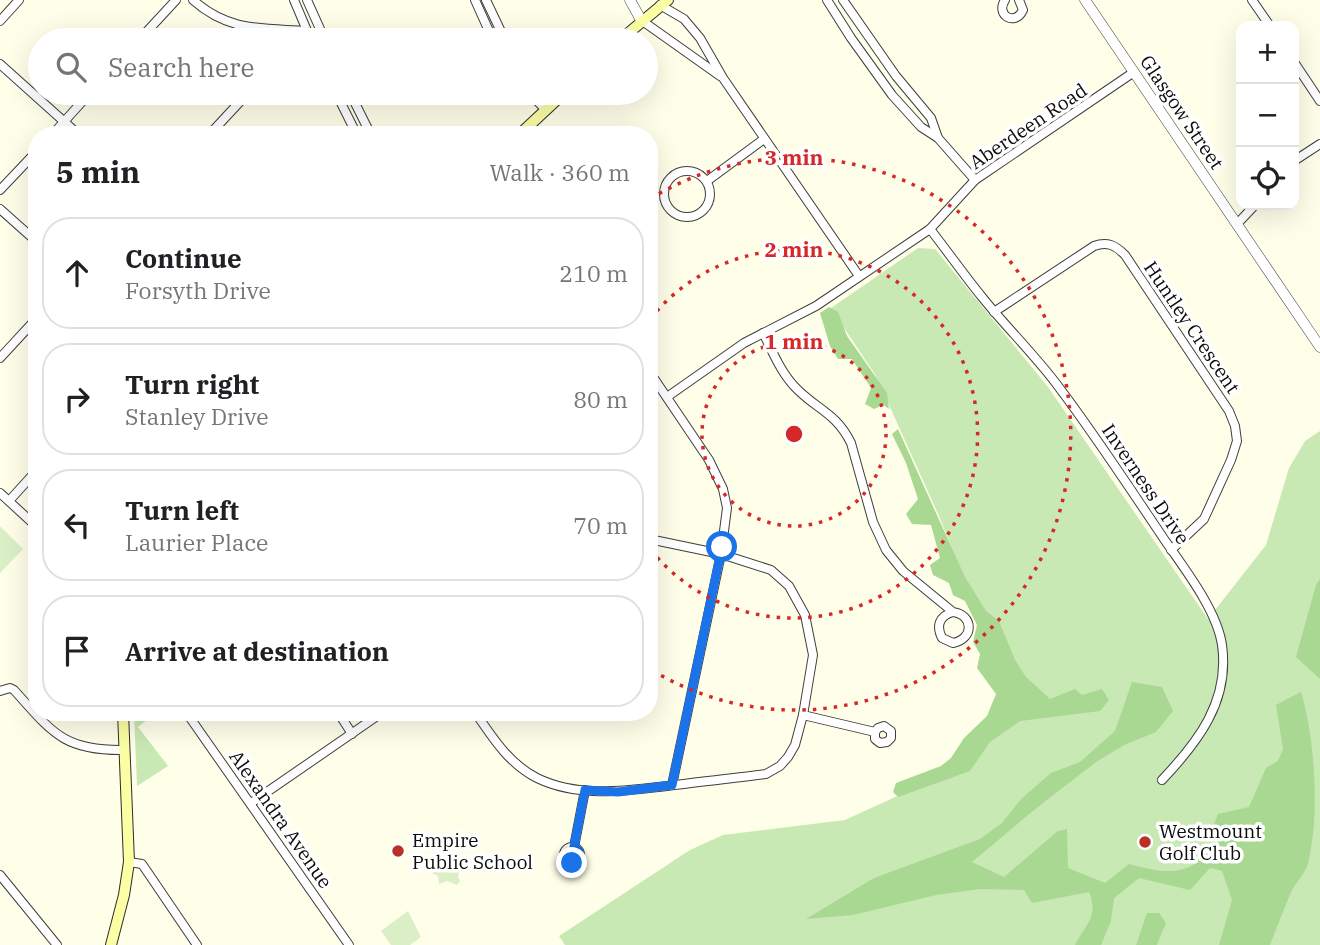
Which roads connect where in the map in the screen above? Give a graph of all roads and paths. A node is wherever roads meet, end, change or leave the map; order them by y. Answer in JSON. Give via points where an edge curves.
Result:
{"nodes":[{"id":1,"x":19,"y":0,"type":"edge"},
{"id":2,"x":176,"y":0,"type":"edge"},
{"id":3,"x":193,"y":0,"type":"edge"},
{"id":4,"x":294,"y":0,"type":"edge"},
{"id":5,"x":307,"y":0,"type":"edge"},
{"id":6,"x":475,"y":0,"type":"edge"},
{"id":7,"x":486,"y":0,"type":"edge"},
{"id":8,"x":630,"y":0,"type":"edge"},
{"id":9,"x":827,"y":0,"type":"edge"},
{"id":10,"x":843,"y":0,"type":"edge"},
{"id":11,"x":1005,"y":0,"type":"edge"},
{"id":12,"x":1020,"y":0,"type":"edge"},
{"id":13,"x":1086,"y":0,"type":"edge"},
{"id":14,"x":1252,"y":0,"type":"edge"},
{"id":15,"x":660,"y":2,"type":"edge"},
{"id":16,"x":641,"y":20,"type":"junction"},
{"id":17,"x":0,"y":21,"type":"edge"},
{"id":18,"x":1267,"y":21,"type":"edge"},
{"id":19,"x":316,"y":22,"type":"junction"},
{"id":20,"x":150,"y":28,"type":"edge"},
{"id":21,"x":266,"y":28,"type":"edge"},
{"id":22,"x":305,"y":28,"type":"edge"},
{"id":23,"x":309,"y":28,"type":"edge"},
{"id":24,"x":319,"y":28,"type":"edge"},
{"id":25,"x":488,"y":28,"type":"edge"},
{"id":26,"x":499,"y":28,"type":"edge"},
{"id":27,"x":633,"y":28,"type":"edge"},
{"id":28,"x":652,"y":28,"type":"edge"},
{"id":29,"x":658,"y":32,"type":"edge"},
{"id":30,"x":0,"y":64,"type":"edge"},
{"id":31,"x":1299,"y":70,"type":"edge"},
{"id":32,"x":1134,"y":72,"type":"junction"},
{"id":33,"x":723,"y":78,"type":"junction"},
{"id":34,"x":28,"y":89,"type":"edge"},
{"id":35,"x":1320,"y":101,"type":"edge"},
{"id":36,"x":46,"y":105,"type":"edge"},
{"id":37,"x":79,"y":105,"type":"edge"},
{"id":38,"x":237,"y":105,"type":"edge"},
{"id":39,"x":342,"y":105,"type":"edge"},
{"id":40,"x":356,"y":105,"type":"edge"},
{"id":41,"x":550,"y":106,"type":"edge"},
{"id":42,"x":64,"y":121,"type":"junction"},
{"id":43,"x":60,"y":126,"type":"edge"},
{"id":44,"x":69,"y":126,"type":"edge"},
{"id":45,"x":217,"y":126,"type":"edge"},
{"id":46,"x":352,"y":126,"type":"edge"},
{"id":47,"x":366,"y":126,"type":"edge"},
{"id":48,"x":529,"y":126,"type":"edge"},
{"id":49,"x":938,"y":138,"type":"junction"},
{"id":50,"x":764,"y":139,"type":"junction"},
{"id":51,"x":1320,"y":144,"type":"edge"},
{"id":52,"x":1299,"y":159,"type":"edge"},
{"id":53,"x":28,"y":160,"type":"edge"},
{"id":54,"x":975,"y":180,"type":"junction"},
{"id":55,"x":707,"y":181,"type":"junction"},
{"id":56,"x":0,"y":190,"type":"edge"},
{"id":57,"x":0,"y":209,"type":"edge"},
{"id":58,"x":1250,"y":210,"type":"edge"},
{"id":59,"x":1237,"y":224,"type":"junction"},
{"id":60,"x":930,"y":229,"type":"junction"},
{"id":61,"x":28,"y":234,"type":"edge"},
{"id":62,"x":859,"y":276,"type":"junction"},
{"id":63,"x":994,"y":312,"type":"junction"},
{"id":64,"x":28,"y":328,"type":"edge"},
{"id":65,"x":763,"y":333,"type":"junction"},
{"id":66,"x":1320,"y":347,"type":"edge"},
{"id":67,"x":0,"y":358,"type":"edge"},
{"id":68,"x":658,"y":384,"type":"edge"},
{"id":69,"x":667,"y":397,"type":"junction"},
{"id":70,"x":28,"y":480,"type":"edge"},
{"id":71,"x":0,"y":493,"type":"edge"},
{"id":72,"x":9,"y":501,"type":"junction"},
{"id":73,"x":28,"y":519,"type":"edge"},
{"id":74,"x":658,"y":541,"type":"edge"},
{"id":75,"x":1171,"y":550,"type":"junction"},
{"id":76,"x":721,"y":554,"type":"junction"},
{"id":77,"x":953,"y":612,"type":"dead end"},
{"id":78,"x":0,"y":691,"type":"edge"},
{"id":79,"x":28,"y":706,"type":"edge"},
{"id":80,"x":803,"y":715,"type":"junction"},
{"id":81,"x":41,"y":721,"type":"edge"},
{"id":82,"x":124,"y":721,"type":"edge"},
{"id":83,"x":192,"y":721,"type":"edge"},
{"id":84,"x":344,"y":721,"type":"edge"},
{"id":85,"x":370,"y":721,"type":"edge"},
{"id":86,"x":481,"y":721,"type":"edge"},
{"id":87,"x":875,"y":732,"type":"dead end"},
{"id":88,"x":352,"y":734,"type":"junction"},
{"id":89,"x":124,"y":750,"type":"junction"},
{"id":90,"x":1162,"y":780,"type":"dead end"},
{"id":91,"x":672,"y":785,"type":"junction"},
{"id":92,"x":585,"y":790,"type":"junction"},
{"id":93,"x":251,"y":803,"type":"junction"},
{"id":94,"x":574,"y":847,"type":"dead end"},
{"id":95,"x":129,"y":862,"type":"junction"},
{"id":96,"x":0,"y":875,"type":"edge"},
{"id":97,"x":57,"y":945,"type":"edge"},
{"id":98,"x":111,"y":945,"type":"edge"},
{"id":99,"x":197,"y":945,"type":"edge"},
{"id":100,"x":349,"y":945,"type":"edge"}],
"edges":[{"from":1,"to":17,"type":"street"},
{"from":2,"to":20,"type":"street"},
{"from":3,"to":21,"type":"street","via":[[239,26]]},
{"from":4,"to":22,"type":"street"},
{"from":5,"to":19,"type":"street"},
{"from":6,"to":25,"type":"street"},
{"from":7,"to":26,"type":"street"},
{"from":8,"to":16,"type":"street"},
{"from":9,"to":49,"type":"street","via":[[892,95],[921,127]]},
{"from":10,"to":49,"type":"street","via":[[932,118]]},
{"from":11,"to":12,"type":"street","via":[[1002,13],[1010,19],[1021,15]]},
{"from":13,"to":32,"type":"street","name":"Glasgow Street"},
{"from":14,"to":18,"type":"street"},
{"from":15,"to":16,"type":"main road"},
{"from":15,"to":33,"type":"street","via":[[700,38]]},
{"from":16,"to":27,"type":"main road"},
{"from":16,"to":28,"type":"street"},
{"from":19,"to":23,"type":"street"},
{"from":19,"to":24,"type":"street"},
{"from":29,"to":33,"type":"street"},
{"from":30,"to":34,"type":"street"},
{"from":31,"to":35,"type":"street"},
{"from":32,"to":54,"type":"street","name":"Aberdeen Road"},
{"from":32,"to":59,"type":"street","name":"Glasgow Street"},
{"from":33,"to":50,"type":"street"},
{"from":36,"to":42,"type":"street"},
{"from":37,"to":42,"type":"street"},
{"from":38,"to":45,"type":"street"},
{"from":39,"to":46,"type":"street"},
{"from":40,"to":47,"type":"street"},
{"from":41,"to":48,"type":"main road"},
{"from":42,"to":43,"type":"street"},
{"from":42,"to":44,"type":"street"},
{"from":49,"to":54,"type":"street"},
{"from":50,"to":55,"type":"street"},
{"from":50,"to":62,"type":"street"},
{"from":51,"to":52,"type":"street"},
{"from":53,"to":56,"type":"street"},
{"from":54,"to":60,"type":"street","name":"Aberdeen Road"},
{"from":55,"to":55,"type":"street","via":[[697,172],[675,174],[665,186],[666,204],[679,215],[697,215],[708,203]]},
{"from":57,"to":61,"type":"street"},
{"from":58,"to":59,"type":"street"},
{"from":59,"to":66,"type":"street","name":"Glasgow Street"},
{"from":60,"to":62,"type":"street","name":"Aberdeen Road"},
{"from":60,"to":63,"type":"street","name":"Inverness Drive"},
{"from":62,"to":65,"type":"street","name":"Aberdeen Road","via":[[816,306]]},
{"from":63,"to":75,"type":"street","name":"Inverness Drive","via":[[1056,383]]},
{"from":63,"to":75,"type":"street","name":"Huntley Crescent","via":[[1094,246],[1108,243],[1125,254],[1235,426],[1237,441],[1231,460],[1203,519]]},
{"from":64,"to":67,"type":"street"},
{"from":65,"to":69,"type":"street","name":"Aberdeen Road"},
{"from":65,"to":77,"type":"street","via":[[793,386],[846,432],[873,522],[893,560]]},
{"from":68,"to":69,"type":"street"},
{"from":69,"to":76,"type":"street","via":[[723,489],[727,508]]},
{"from":70,"to":72,"type":"street"},
{"from":71,"to":72,"type":"street"},
{"from":72,"to":73,"type":"street"},
{"from":74,"to":76,"type":"street"},
{"from":75,"to":90,"type":"street","name":"Inverness Drive","via":[[1210,610],[1220,635],[1223,665],[1210,719]]},
{"from":76,"to":80,"type":"street","via":[[771,570],[789,586],[805,615],[813,654]]},
{"from":76,"to":91,"type":"street"},
{"from":78,"to":79,"type":"street","via":[[14,690]]},
{"from":80,"to":87,"type":"street"},
{"from":80,"to":91,"type":"street","via":[[788,757],[766,774]]},
{"from":81,"to":89,"type":"street","via":[[73,744]]},
{"from":82,"to":89,"type":"main road"},
{"from":83,"to":93,"type":"street","name":"Alexandra Avenue"},
{"from":84,"to":88,"type":"street"},
{"from":85,"to":88,"type":"street"},
{"from":86,"to":92,"type":"street","via":[[496,744],[537,778]]},
{"from":88,"to":93,"type":"street"},
{"from":89,"to":95,"type":"main road"},
{"from":91,"to":92,"type":"street","via":[[618,792]]},
{"from":92,"to":94,"type":"street"},
{"from":93,"to":100,"type":"street","name":"Alexandra Avenue"},
{"from":95,"to":98,"type":"main road"},
{"from":95,"to":99,"type":"street","via":[[142,864]]},
{"from":96,"to":97,"type":"street"}]}
